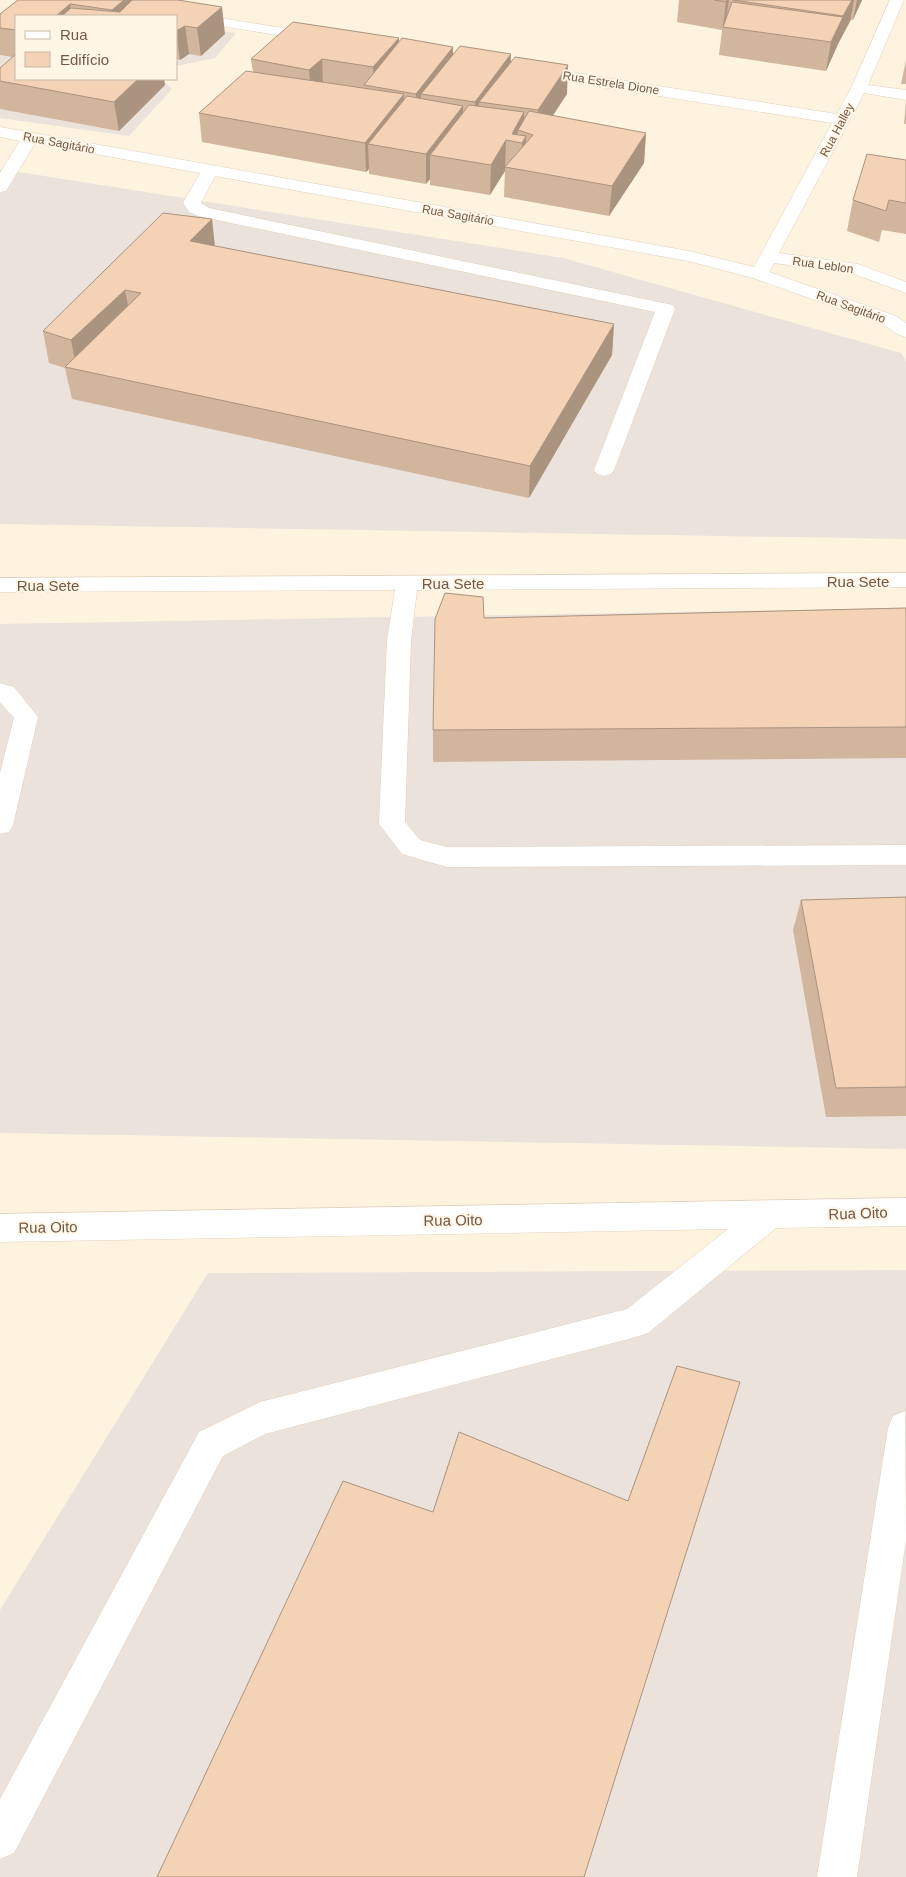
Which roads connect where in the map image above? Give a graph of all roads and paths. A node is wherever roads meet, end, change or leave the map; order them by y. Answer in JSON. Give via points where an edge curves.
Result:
{"nodes":[{"id":1,"x":897,"y":0,"type":"edge"},
{"id":2,"x":170,"y":14,"type":"edge"},
{"id":3,"x":176,"y":15,"type":"edge"},
{"id":4,"x":178,"y":15,"type":"edge"},
{"id":5,"x":336,"y":40,"type":"edge"},
{"id":6,"x":521,"y":69,"type":"edge"},
{"id":7,"x":859,"y":88,"type":"junction"},
{"id":8,"x":906,"y":95,"type":"edge"},
{"id":9,"x":843,"y":120,"type":"junction"},
{"id":10,"x":0,"y":132,"type":"edge"},
{"id":11,"x":30,"y":138,"type":"junction"},
{"id":12,"x":209,"y":171,"type":"junction"},
{"id":13,"x":0,"y":186,"type":"edge"},
{"id":14,"x":768,"y":256,"type":"junction"},
{"id":15,"x":759,"y":274,"type":"junction"},
{"id":16,"x":906,"y":288,"type":"edge"},
{"id":17,"x":906,"y":332,"type":"edge"},
{"id":18,"x":604,"y":470,"type":"dead end"},
{"id":19,"x":906,"y":580,"type":"edge"},
{"id":20,"x":407,"y":583,"type":"junction"},
{"id":21,"x":0,"y":585,"type":"edge"},
{"id":22,"x":0,"y":692,"type":"edge"},
{"id":23,"x":0,"y":825,"type":"edge"},
{"id":24,"x":906,"y":855,"type":"edge"},
{"id":25,"x":906,"y":1212,"type":"edge"},
{"id":26,"x":769,"y":1216,"type":"junction"},
{"id":27,"x":0,"y":1228,"type":"edge"},
{"id":28,"x":905,"y":1428,"type":"edge"},
{"id":29,"x":0,"y":1839,"type":"edge"},
{"id":30,"x":837,"y":1877,"type":"edge"}],
"edges":[{"from":1,"to":7,"type":"street","name":"Rua Halley"},
{"from":2,"to":3,"type":"street"},
{"from":4,"to":5,"type":"street"},
{"from":6,"to":9,"type":"street","name":"Rua Estrela Dione"},
{"from":7,"to":8,"type":"street"},
{"from":7,"to":9,"type":"street","name":"Rua Halley"},
{"from":9,"to":14,"type":"street","name":"Rua Halley"},
{"from":10,"to":11,"type":"street","name":"Rua Sagitário"},
{"from":11,"to":12,"type":"street","name":"Rua Sagitário"},
{"from":11,"to":13,"type":"street"},
{"from":12,"to":15,"type":"street","name":"Rua Sagitário","via":[[689,256]]},
{"from":12,"to":18,"type":"street","via":[[192,203],[194,208],[204,212],[666,309]]},
{"from":14,"to":15,"type":"street","name":"Rua Halley"},
{"from":14,"to":16,"type":"street","name":"Rua Leblon","via":[[858,269]]},
{"from":15,"to":17,"type":"street","name":"Rua Sagitário","via":[[889,320]]},
{"from":19,"to":20,"type":"street","name":"Rua Sete"},
{"from":20,"to":21,"type":"street","name":"Rua Sete"},
{"from":20,"to":24,"type":"street","via":[[399,640],[392,824],[411,847],[447,857]]},
{"from":22,"to":23,"type":"street","via":[[6,693],[26,717]]},
{"from":25,"to":26,"type":"street","name":"Rua Oito"},
{"from":26,"to":27,"type":"street","name":"Rua Oito"},
{"from":26,"to":29,"type":"street","via":[[636,1322],[260,1419],[211,1444]]},
{"from":28,"to":30,"type":"street"}]}
